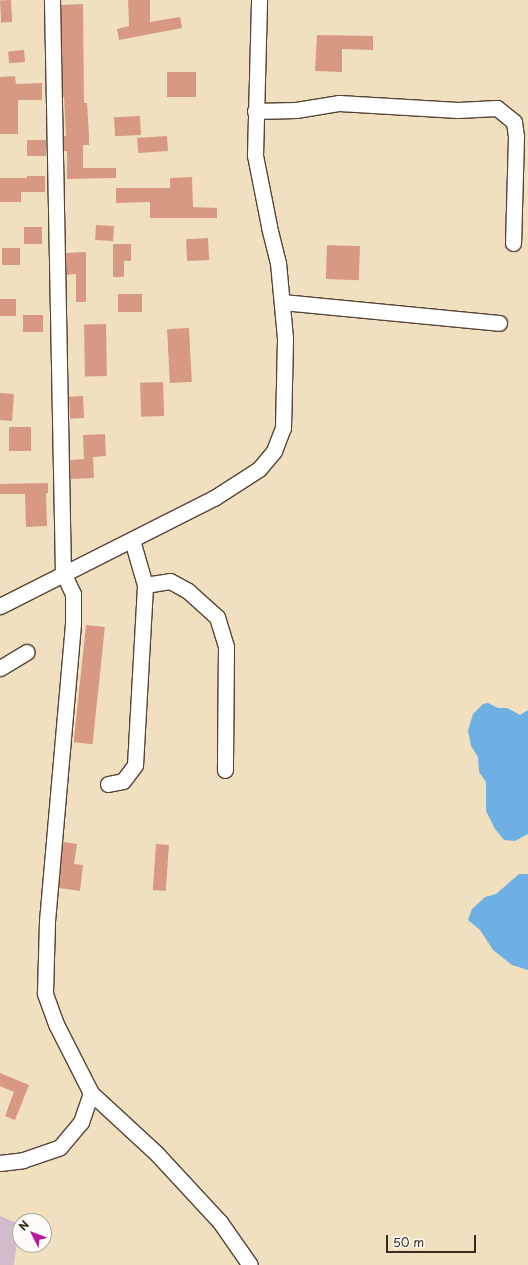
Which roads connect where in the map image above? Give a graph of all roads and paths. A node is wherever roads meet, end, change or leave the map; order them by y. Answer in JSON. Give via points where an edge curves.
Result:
{"nodes":[{"id":1,"x":52,"y":0,"type":"edge"},
{"id":2,"x":259,"y":0,"type":"edge"},
{"id":3,"x":255,"y":111,"type":"junction"},
{"id":4,"x":513,"y":243,"type":"dead end"},
{"id":5,"x":282,"y":302,"type":"junction"},
{"id":6,"x":499,"y":323,"type":"dead end"},
{"id":7,"x":132,"y":540,"type":"junction"},
{"id":8,"x":64,"y":573,"type":"junction"},
{"id":9,"x":146,"y":585,"type":"junction"},
{"id":10,"x":0,"y":606,"type":"edge"},
{"id":11,"x":27,"y":652,"type":"dead end"},
{"id":12,"x":0,"y":668,"type":"edge"},
{"id":13,"x":226,"y":770,"type":"dead end"},
{"id":14,"x":108,"y":784,"type":"dead end"},
{"id":15,"x":91,"y":1093,"type":"junction"},
{"id":16,"x":0,"y":1163,"type":"edge"},
{"id":17,"x":250,"y":1265,"type":"edge"}],
"edges":[{"from":1,"to":8,"type":"street"},
{"from":2,"to":3,"type":"street"},
{"from":3,"to":4,"type":"street","via":[[296,110],[339,103],[458,110],[497,108],[514,122],[516,137]]},
{"from":3,"to":5,"type":"street","via":[[255,154],[278,263]]},
{"from":5,"to":6,"type":"street"},
{"from":5,"to":7,"type":"street","via":[[285,338],[283,428],[274,451],[259,469],[214,498]]},
{"from":7,"to":8,"type":"street"},
{"from":7,"to":9,"type":"street"},
{"from":8,"to":10,"type":"street"},
{"from":8,"to":15,"type":"street","via":[[73,594],[73,623],[47,921],[45,993],[56,1024]]},
{"from":9,"to":13,"type":"street","via":[[170,581],[188,591],[217,616],[226,647]]},
{"from":9,"to":14,"type":"street","via":[[135,765],[123,781]]},
{"from":11,"to":12,"type":"street"},
{"from":15,"to":16,"type":"street","via":[[81,1122],[60,1147],[23,1160]]},
{"from":15,"to":17,"type":"street","via":[[157,1154],[220,1222]]}]}
